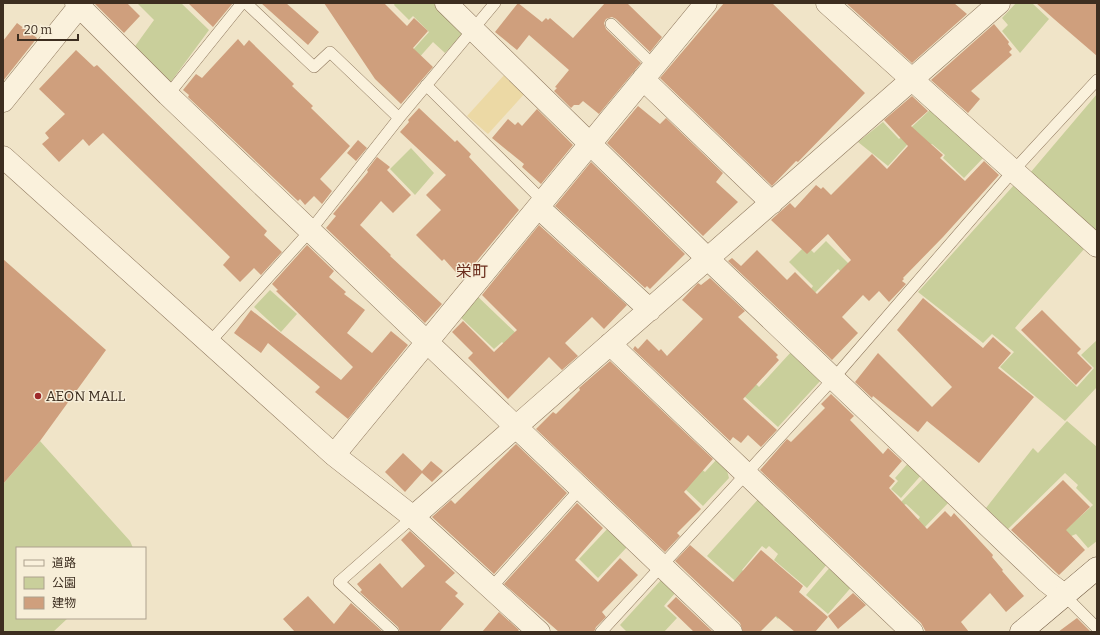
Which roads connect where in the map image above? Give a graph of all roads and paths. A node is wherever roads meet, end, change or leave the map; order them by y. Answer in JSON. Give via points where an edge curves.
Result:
{"nodes":[{"id":1,"x":242,"y":3,"type":"edge"},
{"id":2,"x":246,"y":3,"type":"edge"},
{"id":3,"x":446,"y":3,"type":"edge"},
{"id":4,"x":495,"y":3,"type":"edge"},
{"id":5,"x":706,"y":3,"type":"edge"},
{"id":6,"x":827,"y":3,"type":"edge"},
{"id":7,"x":79,"y":4,"type":"edge"},
{"id":8,"x":989,"y":6,"type":"edge"},
{"id":9,"x":611,"y":24,"type":"dead end"},
{"id":10,"x":473,"y":30,"type":"junction"},
{"id":11,"x":649,"y":72,"type":"junction"},
{"id":12,"x":912,"y":80,"type":"junction"},
{"id":13,"x":1097,"y":80,"type":"edge"},
{"id":14,"x":426,"y":85,"type":"junction"},
{"id":15,"x":168,"y":96,"type":"junction"},
{"id":16,"x":3,"y":101,"type":"edge"},
{"id":17,"x":399,"y":118,"type":"junction"},
{"id":18,"x":591,"y":143,"type":"junction"},
{"id":19,"x":3,"y":157,"type":"edge"},
{"id":20,"x":1014,"y":170,"type":"junction"},
{"id":21,"x":772,"y":203,"type":"junction"},
{"id":22,"x":541,"y":204,"type":"junction"},
{"id":23,"x":310,"y":231,"type":"junction"},
{"id":24,"x":1097,"y":246,"type":"edge"},
{"id":25,"x":708,"y":259,"type":"junction"},
{"id":26,"x":650,"y":310,"type":"junction"},
{"id":27,"x":209,"y":343,"type":"junction"},
{"id":28,"x":426,"y":343,"type":"junction"},
{"id":29,"x":610,"y":344,"type":"junction"},
{"id":30,"x":833,"y":379,"type":"junction"},
{"id":31,"x":514,"y":427,"type":"junction"},
{"id":32,"x":334,"y":455,"type":"junction"},
{"id":33,"x":746,"y":473,"type":"junction"},
{"id":34,"x":580,"y":489,"type":"junction"},
{"id":35,"x":413,"y":517,"type":"junction"},
{"id":36,"x":662,"y":566,"type":"junction"},
{"id":37,"x":1097,"y":568,"type":"edge"},
{"id":38,"x":491,"y":588,"type":"junction"},
{"id":39,"x":1064,"y":595,"type":"junction"},
{"id":40,"x":1097,"y":628,"type":"edge"},
{"id":41,"x":536,"y":631,"type":"edge"},
{"id":42,"x":393,"y":632,"type":"edge"},
{"id":43,"x":601,"y":632,"type":"edge"},
{"id":44,"x":731,"y":632,"type":"edge"},
{"id":45,"x":912,"y":632,"type":"edge"},
{"id":46,"x":1021,"y":632,"type":"edge"}],
"edges":[{"from":1,"to":15,"type":"lane"},
{"from":2,"to":17,"type":"lane","via":[[314,67],[330,52]]},
{"from":3,"to":10,"type":"street"},
{"from":4,"to":10,"type":"lane"},
{"from":5,"to":11,"type":"street"},
{"from":6,"to":12,"type":"street"},
{"from":7,"to":15,"type":"street"},
{"from":7,"to":16,"type":"street"},
{"from":8,"to":12,"type":"street"},
{"from":9,"to":11,"type":"lane"},
{"from":10,"to":14,"type":"lane"},
{"from":10,"to":18,"type":"street"},
{"from":11,"to":18,"type":"street"},
{"from":11,"to":21,"type":"street"},
{"from":12,"to":20,"type":"street"},
{"from":12,"to":21,"type":"street"},
{"from":13,"to":20,"type":"lane"},
{"from":14,"to":17,"type":"lane"},
{"from":14,"to":22,"type":"lane"},
{"from":15,"to":23,"type":"street"},
{"from":17,"to":23,"type":"lane"},
{"from":18,"to":22,"type":"street"},
{"from":18,"to":25,"type":"street"},
{"from":19,"to":27,"type":"street"},
{"from":20,"to":24,"type":"street"},
{"from":20,"to":30,"type":"lane"},
{"from":21,"to":25,"type":"street"},
{"from":22,"to":26,"type":"street"},
{"from":22,"to":28,"type":"street"},
{"from":23,"to":27,"type":"lane"},
{"from":23,"to":28,"type":"street"},
{"from":25,"to":26,"type":"street"},
{"from":25,"to":30,"type":"street"},
{"from":26,"to":29,"type":"street"},
{"from":27,"to":32,"type":"street"},
{"from":28,"to":31,"type":"street"},
{"from":28,"to":32,"type":"street"},
{"from":29,"to":31,"type":"street"},
{"from":29,"to":33,"type":"street"},
{"from":30,"to":33,"type":"lane"},
{"from":30,"to":39,"type":"street"},
{"from":31,"to":34,"type":"street"},
{"from":31,"to":35,"type":"street"},
{"from":32,"to":35,"type":"street"},
{"from":33,"to":36,"type":"lane"},
{"from":33,"to":45,"type":"street"},
{"from":34,"to":36,"type":"street"},
{"from":34,"to":38,"type":"lane"},
{"from":35,"to":38,"type":"street"},
{"from":35,"to":42,"type":"lane","via":[[339,582]]},
{"from":36,"to":43,"type":"lane"},
{"from":36,"to":44,"type":"street"},
{"from":37,"to":39,"type":"street"},
{"from":38,"to":41,"type":"street"},
{"from":39,"to":40,"type":"lane"},
{"from":39,"to":46,"type":"street"}]}
